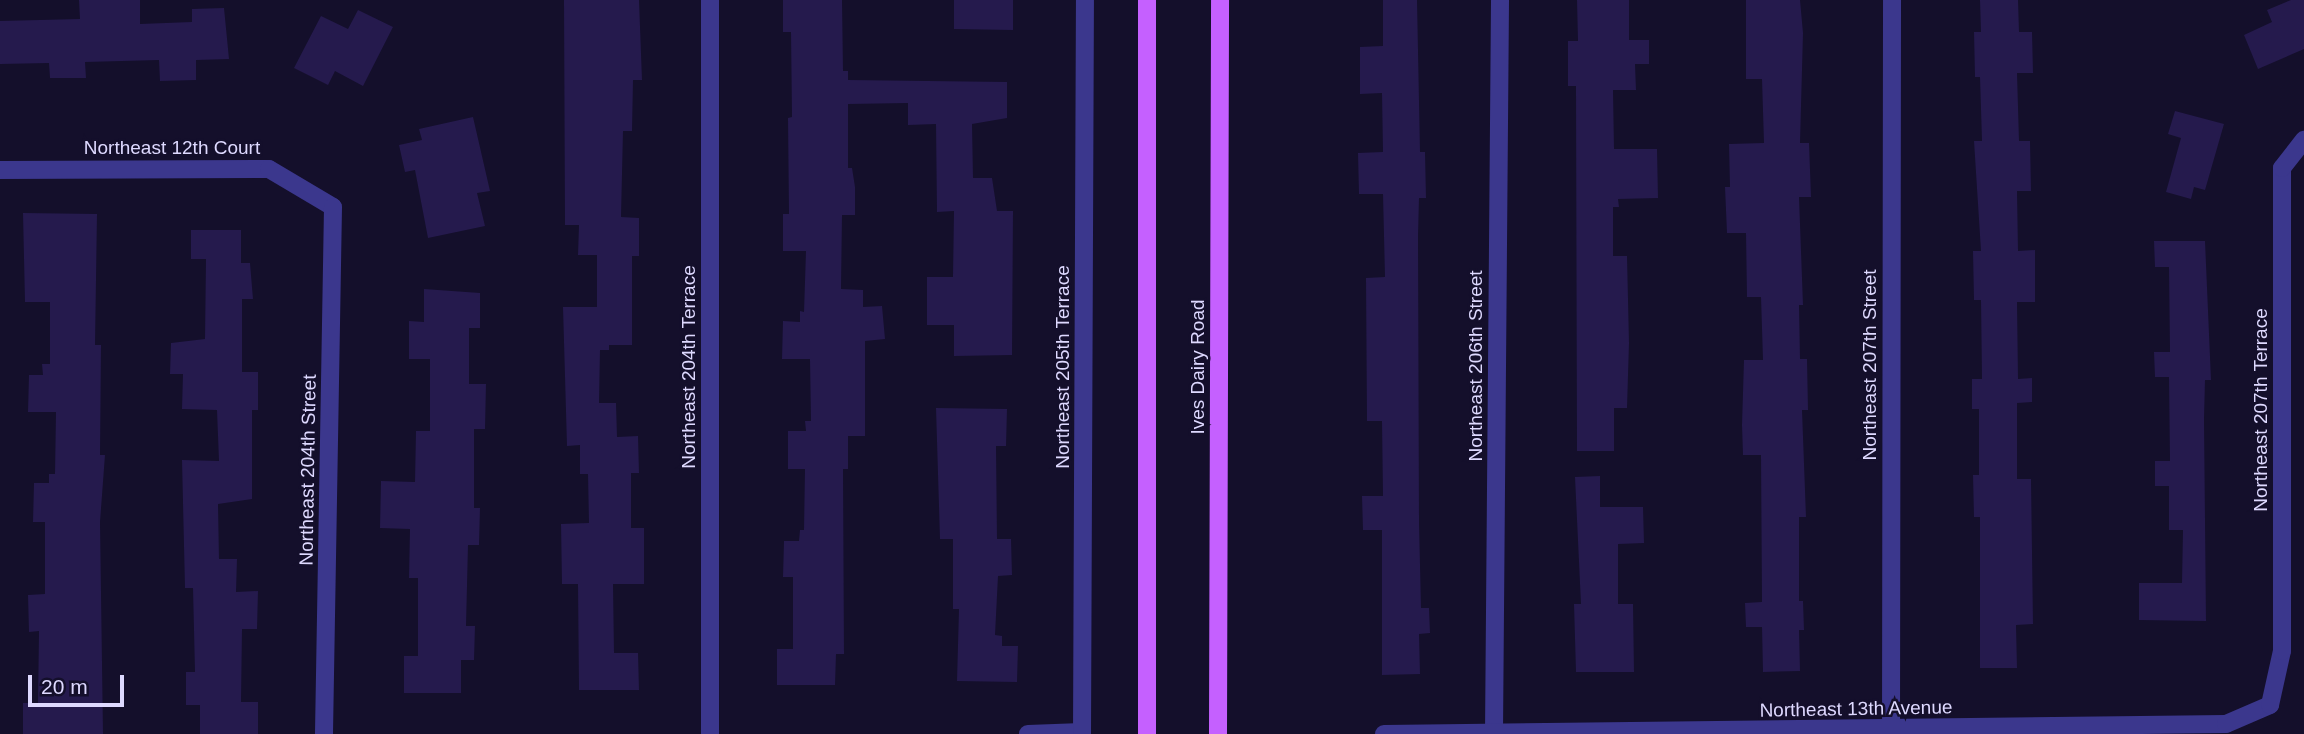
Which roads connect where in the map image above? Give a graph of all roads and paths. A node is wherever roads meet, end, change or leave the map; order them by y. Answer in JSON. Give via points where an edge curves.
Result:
{"nodes":[{"id":1,"x":710,"y":0,"type":"edge"},
{"id":2,"x":1085,"y":0,"type":"edge"},
{"id":3,"x":1147,"y":0,"type":"edge"},
{"id":4,"x":1220,"y":0,"type":"edge"},
{"id":5,"x":1500,"y":0,"type":"edge"},
{"id":6,"x":1892,"y":0,"type":"edge"},
{"id":7,"x":2304,"y":139,"type":"edge"},
{"id":8,"x":0,"y":170,"type":"edge"},
{"id":9,"x":333,"y":207,"type":"joint"},
{"id":10,"x":2282,"y":651,"type":"joint"},
{"id":11,"x":1891,"y":730,"type":"junction"},
{"id":12,"x":1082,"y":733,"type":"edge"},
{"id":13,"x":1494,"y":733,"type":"edge"},
{"id":14,"x":324,"y":734,"type":"edge"},
{"id":15,"x":710,"y":734,"type":"edge"},
{"id":16,"x":1028,"y":734,"type":"edge"},
{"id":17,"x":1147,"y":734,"type":"edge"},
{"id":18,"x":1218,"y":734,"type":"edge"},
{"id":19,"x":1384,"y":734,"type":"edge"}],
"edges":[{"from":1,"to":15,"type":"street","name":"Northeast 204th Terrace"},
{"from":2,"to":12,"type":"street","name":"Northeast 205th Terrace"},
{"from":3,"to":17,"type":"main road"},
{"from":4,"to":18,"type":"main road","name":"Ives Dairy Road"},
{"from":5,"to":13,"type":"street","name":"Northeast 206th Street"},
{"from":6,"to":11,"type":"street","name":"Northeast 207th Street"},
{"from":7,"to":10,"type":"street","name":"Northeast 207th Terrace","via":[[2281,168]]},
{"from":8,"to":9,"type":"street","name":"Northeast 12th Court","via":[[269,169]]},
{"from":9,"to":14,"type":"street","name":"Northeast 204th Street"},
{"from":10,"to":11,"type":"street","name":"Northeast 13th Avenue","via":[[2270,705],[2226,724]]},
{"from":11,"to":13,"type":"street","name":"Northeast 13th Avenue"},
{"from":12,"to":16,"type":"street"},
{"from":13,"to":19,"type":"street","name":"Northeast 13th Avenue"}]}
